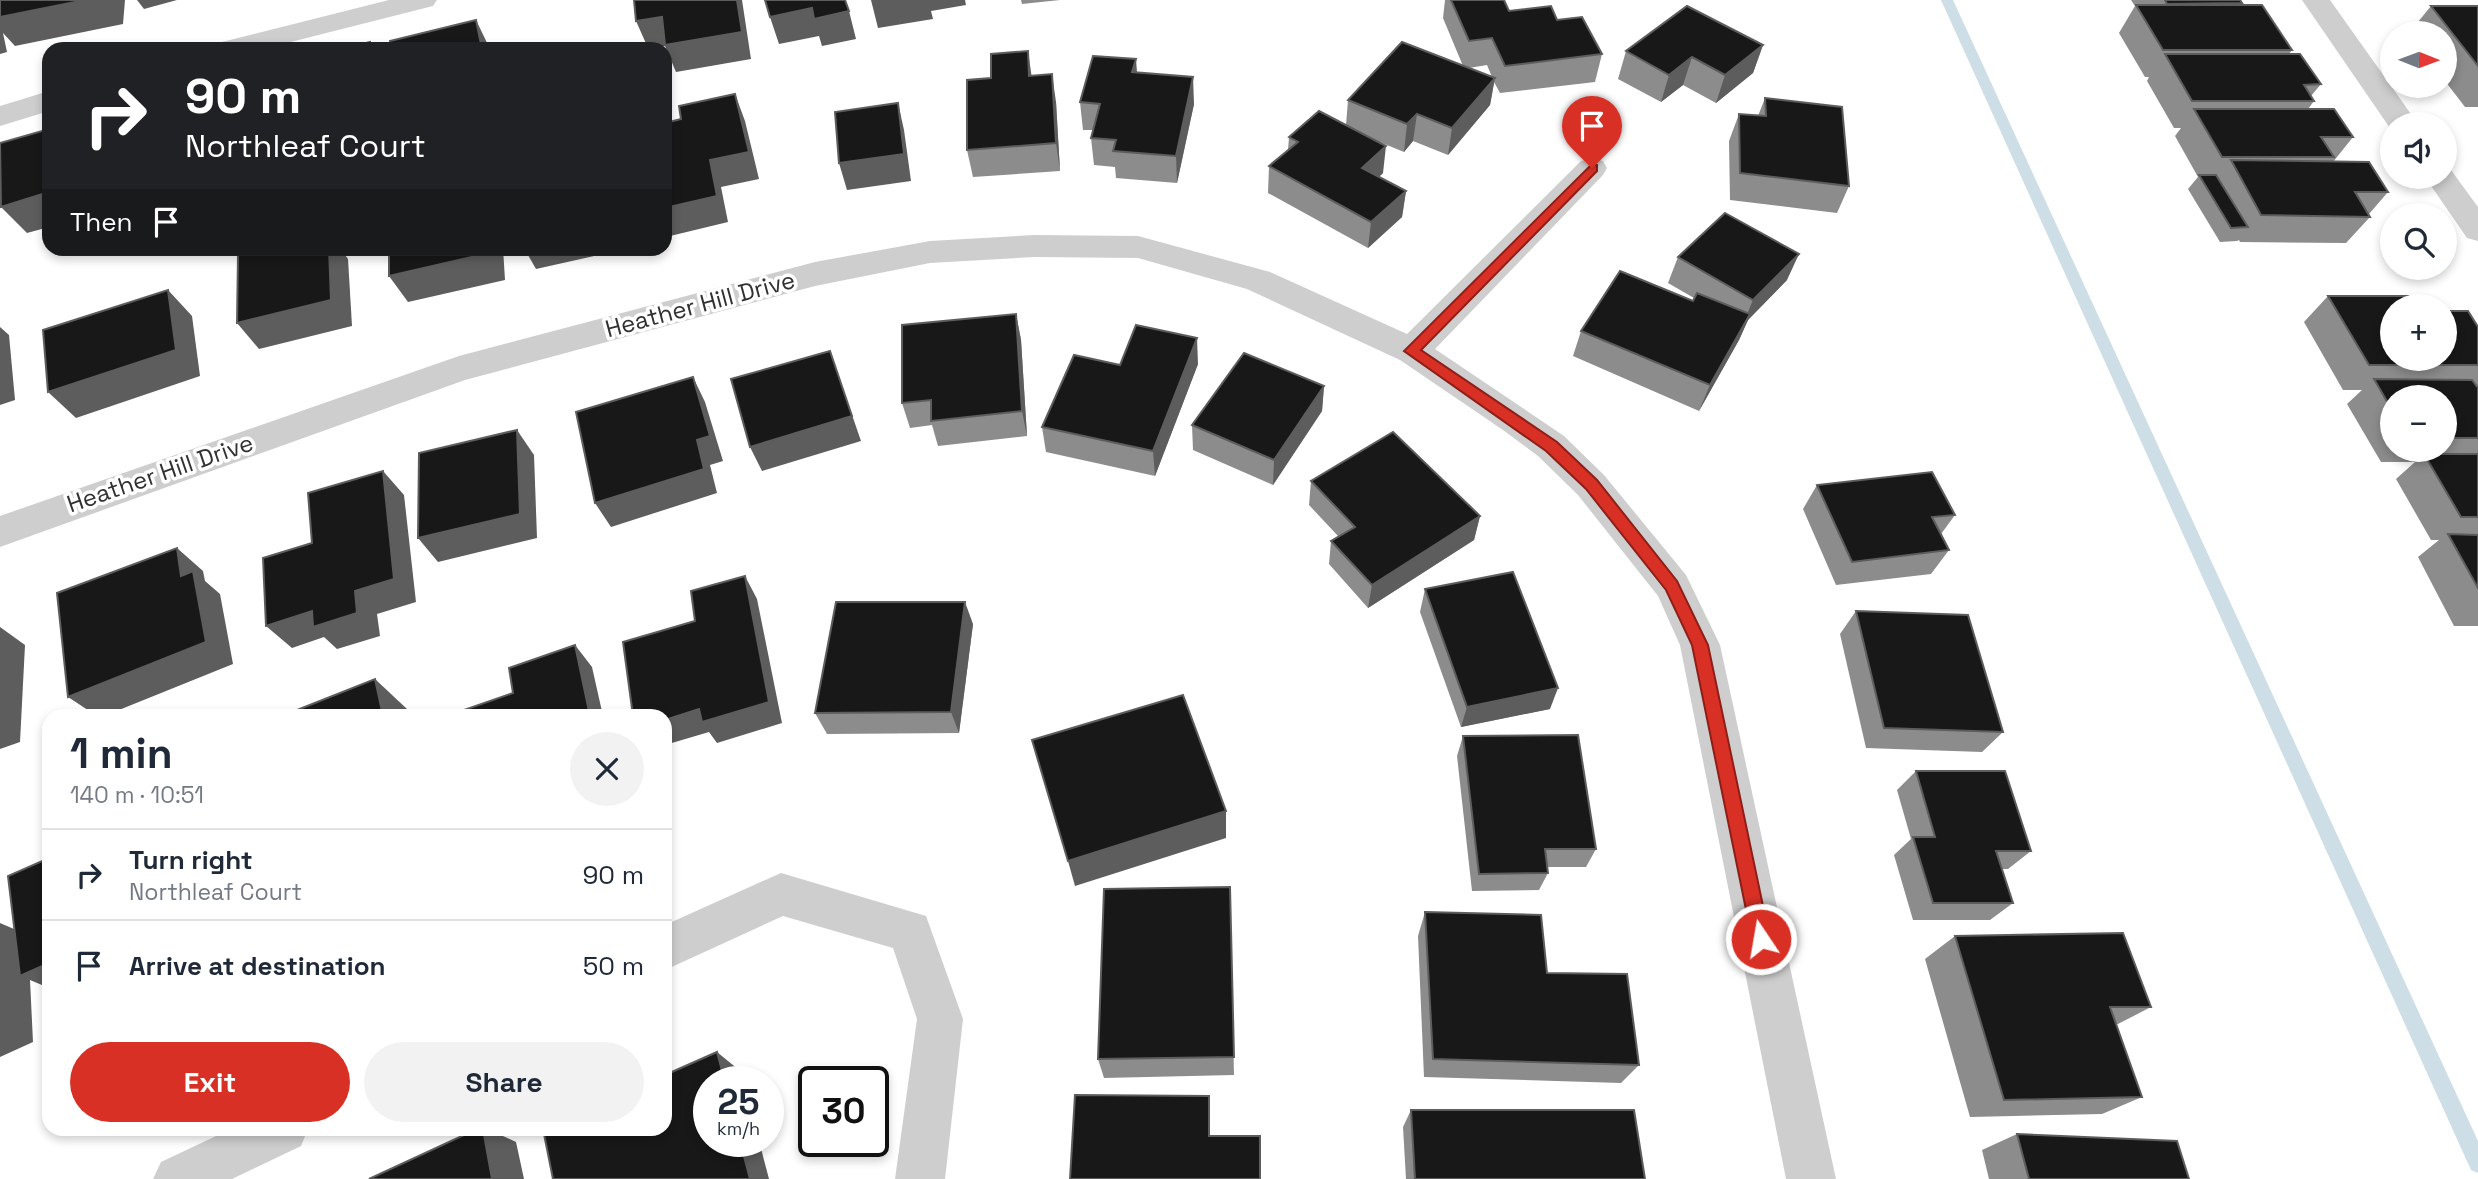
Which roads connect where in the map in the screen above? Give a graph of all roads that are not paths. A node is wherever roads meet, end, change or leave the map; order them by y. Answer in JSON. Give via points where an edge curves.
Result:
{"nodes":[{"id":1,"x":424,"y":0,"type":"edge"},
{"id":2,"x":2316,"y":0,"type":"edge"},
{"id":3,"x":256,"y":42,"type":"edge"},
{"id":4,"x":42,"y":104,"type":"edge"},
{"id":5,"x":2395,"y":112,"type":"edge"},
{"id":6,"x":0,"y":116,"type":"edge"},
{"id":7,"x":1592,"y":168,"type":"dead end"},
{"id":8,"x":2449,"y":189,"type":"edge"},
{"id":9,"x":2478,"y":230,"type":"edge"},
{"id":10,"x":1412,"y":351,"type":"junction"},
{"id":11,"x":0,"y":532,"type":"edge"},
{"id":12,"x":672,"y":945,"type":"edge"},
{"id":13,"x":269,"y":1136,"type":"edge"},
{"id":14,"x":178,"y":1179,"type":"edge"},
{"id":15,"x":920,"y":1179,"type":"edge"},
{"id":16,"x":1811,"y":1179,"type":"edge"}],
"edges":[{"from":1,"to":3,"type":"street"},
{"from":2,"to":5,"type":"street"},
{"from":4,"to":6,"type":"street"},
{"from":7,"to":10,"type":"street"},
{"from":8,"to":9,"type":"street"},
{"from":10,"to":11,"type":"street","name":"Heather Hill Drive","via":[[1258,280],[1138,247],[930,252],[815,274],[459,369]]},
{"from":10,"to":16,"type":"street","name":"Heather Hill Drive","via":[[1551,446],[1591,485],[1672,586],[1700,645]]},
{"from":12,"to":15,"type":"street","via":[[781,894],[910,931],[940,1019]]},
{"from":13,"to":14,"type":"street"}]}
